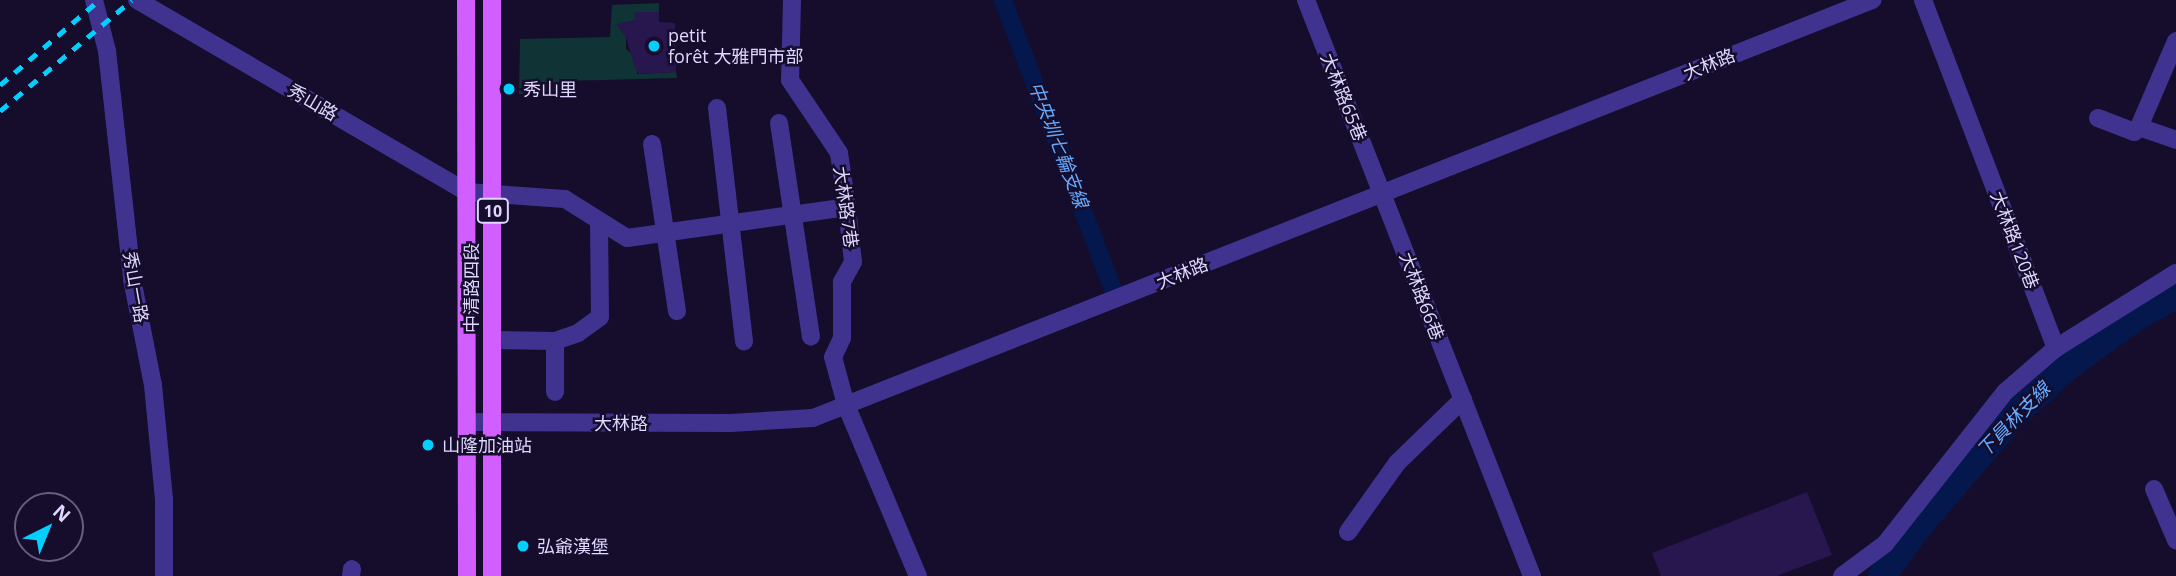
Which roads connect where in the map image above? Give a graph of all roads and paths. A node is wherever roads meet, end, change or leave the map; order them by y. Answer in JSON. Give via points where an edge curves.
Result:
{"nodes":[{"id":1,"x":94,"y":0,"type":"edge"},
{"id":2,"x":466,"y":0,"type":"edge"},
{"id":3,"x":492,"y":0,"type":"edge"},
{"id":4,"x":792,"y":0,"type":"edge"},
{"id":5,"x":1306,"y":0,"type":"edge"},
{"id":6,"x":1872,"y":0,"type":"edge"},
{"id":7,"x":1923,"y":0,"type":"edge"},
{"id":8,"x":140,"y":1,"type":"edge"},
{"id":9,"x":2176,"y":41,"type":"edge"},
{"id":10,"x":717,"y":108,"type":"dead end"},
{"id":11,"x":2098,"y":118,"type":"dead end"},
{"id":12,"x":779,"y":123,"type":"dead end"},
{"id":13,"x":2139,"y":127,"type":"junction"},
{"id":14,"x":2176,"y":140,"type":"edge"},
{"id":15,"x":652,"y":144,"type":"dead end"},
{"id":16,"x":467,"y":191,"type":"junction"},
{"id":17,"x":493,"y":193,"type":"junction"},
{"id":18,"x":1382,"y":193,"type":"junction"},
{"id":19,"x":847,"y":207,"type":"junction"},
{"id":20,"x":793,"y":214,"type":"junction"},
{"id":21,"x":599,"y":222,"type":"junction"},
{"id":22,"x":730,"y":223,"type":"junction"},
{"id":23,"x":665,"y":232,"type":"junction"},
{"id":24,"x":2176,"y":272,"type":"edge"},
{"id":25,"x":677,"y":311,"type":"dead end"},
{"id":26,"x":811,"y":337,"type":"dead end"},
{"id":27,"x":492,"y":340,"type":"junction"},
{"id":28,"x":555,"y":341,"type":"junction"},
{"id":29,"x":744,"y":341,"type":"dead end"},
{"id":30,"x":2056,"y":348,"type":"junction"},
{"id":31,"x":555,"y":392,"type":"dead end"},
{"id":32,"x":1463,"y":399,"type":"junction"},
{"id":33,"x":846,"y":405,"type":"junction"},
{"id":34,"x":467,"y":422,"type":"junction"},
{"id":35,"x":492,"y":422,"type":"junction"},
{"id":36,"x":2154,"y":489,"type":"dead end"},
{"id":37,"x":1348,"y":532,"type":"dead end"},
{"id":38,"x":2176,"y":540,"type":"edge"},
{"id":39,"x":164,"y":576,"type":"edge"},
{"id":40,"x":467,"y":576,"type":"edge"},
{"id":41,"x":492,"y":576,"type":"edge"},
{"id":42,"x":918,"y":576,"type":"edge"},
{"id":43,"x":1532,"y":576,"type":"edge"},
{"id":44,"x":1842,"y":576,"type":"edge"}],
"edges":[{"from":1,"to":39,"type":"street","name":"秀山一路","via":[[107,51],[132,279],[153,385],[164,499]]},
{"from":2,"to":16,"type":"main road","name":"中清路四段","number":"10"},
{"from":3,"to":17,"type":"main road","name":"中清路四段","number":"10"},
{"from":4,"to":19,"type":"street","name":"大林路7巷","via":[[790,79],[839,153]]},
{"from":5,"to":18,"type":"street","name":"大林路65巷"},
{"from":6,"to":18,"type":"street","name":"大林路"},
{"from":7,"to":30,"type":"street","name":"大林路120巷"},
{"from":8,"to":16,"type":"street","name":"秀山路"},
{"from":9,"to":13,"type":"street"},
{"from":10,"to":22,"type":"street"},
{"from":11,"to":13,"type":"street","via":[[2134,132]]},
{"from":12,"to":20,"type":"street"},
{"from":13,"to":14,"type":"street"},
{"from":15,"to":23,"type":"street"},
{"from":16,"to":17,"type":"street","name":"秀山路"},
{"from":16,"to":34,"type":"main road","name":"中清路四段","number":"10"},
{"from":17,"to":21,"type":"street","name":"秀山路","via":[[565,199]]},
{"from":17,"to":27,"type":"main road","name":"中清路四段","number":"10"},
{"from":18,"to":32,"type":"street","name":"大林路66巷"},
{"from":18,"to":33,"type":"street","name":"大林路"},
{"from":19,"to":20,"type":"street","name":"秀山路"},
{"from":19,"to":33,"type":"street","name":"大林路7巷","via":[[853,262],[842,282],[842,338],[833,357]]},
{"from":20,"to":22,"type":"street","name":"秀山路"},
{"from":20,"to":26,"type":"street"},
{"from":21,"to":23,"type":"street","name":"秀山路","via":[[627,238]]},
{"from":21,"to":28,"type":"street","via":[[600,317],[578,333]]},
{"from":22,"to":23,"type":"street","name":"秀山路"},
{"from":22,"to":29,"type":"street"},
{"from":23,"to":25,"type":"street"},
{"from":24,"to":30,"type":"street"},
{"from":27,"to":28,"type":"street"},
{"from":27,"to":35,"type":"main road","name":"中清路四段","number":"10"},
{"from":28,"to":31,"type":"street"},
{"from":30,"to":44,"type":"street","via":[[2005,392],[1885,544]]},
{"from":32,"to":37,"type":"street","via":[[1397,464]]},
{"from":32,"to":43,"type":"street","name":"大林路66巷"},
{"from":33,"to":35,"type":"street","name":"大林路","via":[[813,418],[730,423]]},
{"from":33,"to":42,"type":"street","name":"大林路7巷"},
{"from":34,"to":35,"type":"street","name":"大林路"},
{"from":34,"to":40,"type":"main road","name":"中清路四段","number":"10"},
{"from":35,"to":41,"type":"main road","name":"中清路四段","number":"10"},
{"from":36,"to":38,"type":"street"}]}
